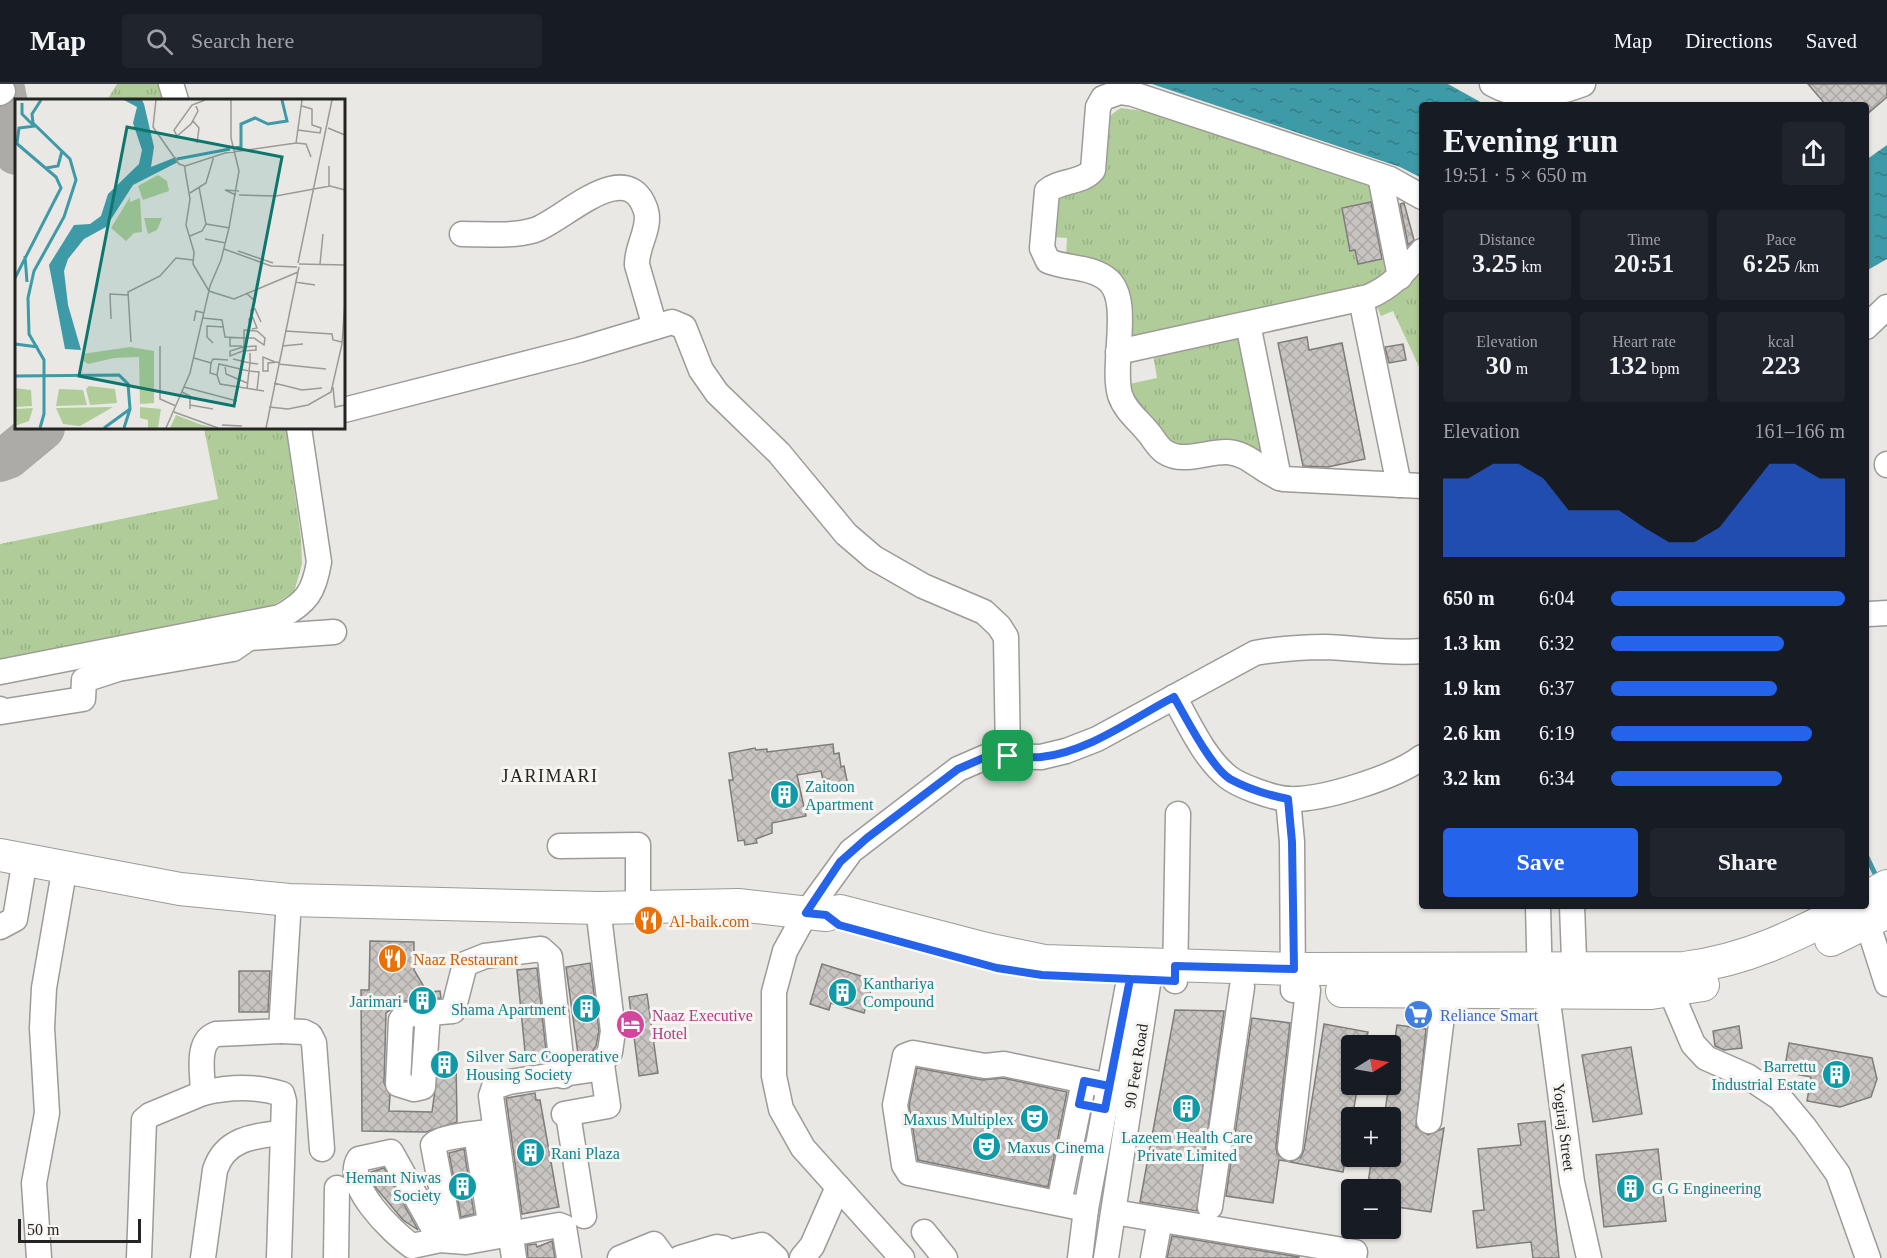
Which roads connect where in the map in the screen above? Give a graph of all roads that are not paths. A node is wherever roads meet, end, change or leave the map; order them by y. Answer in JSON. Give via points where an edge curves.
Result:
{"nodes":[{"id":1,"x":171,"y":84,"type":"edge"},
{"id":2,"x":1492,"y":84,"type":"edge"},
{"id":3,"x":1583,"y":84,"type":"edge"},
{"id":4,"x":176,"y":99,"type":"edge"},
{"id":5,"x":1515,"y":99,"type":"edge"},
{"id":6,"x":1380,"y":176,"type":"junction"},
{"id":7,"x":1419,"y":195,"type":"edge"},
{"id":8,"x":462,"y":234,"type":"dead end"},
{"id":9,"x":1419,"y":255,"type":"edge"},
{"id":10,"x":1400,"y":277,"type":"junction"},
{"id":11,"x":1361,"y":299,"type":"junction"},
{"id":12,"x":1887,"y":307,"type":"edge"},
{"id":13,"x":1248,"y":324,"type":"junction"},
{"id":14,"x":1869,"y":324,"type":"edge"},
{"id":15,"x":656,"y":327,"type":"junction"},
{"id":16,"x":1118,"y":352,"type":"junction"},
{"id":17,"x":345,"y":410,"type":"edge"},
{"id":18,"x":299,"y":429,"type":"edge"},
{"id":19,"x":1279,"y":478,"type":"junction"},
{"id":20,"x":1410,"y":485,"type":"edge"},
{"id":21,"x":334,"y":632,"type":"dead end"},
{"id":22,"x":1419,"y":651,"type":"edge"},
{"id":23,"x":0,"y":672,"type":"edge"},
{"id":24,"x":1174,"y":697,"type":"junction"},
{"id":25,"x":0,"y":709,"type":"edge"},
{"id":26,"x":1008,"y":756,"type":"junction"},
{"id":27,"x":1419,"y":759,"type":"edge"},
{"id":28,"x":1288,"y":799,"type":"junction"},
{"id":29,"x":1178,"y":814,"type":"dead end"},
{"id":30,"x":560,"y":846,"type":"dead end"},
{"id":31,"x":13,"y":857,"type":"edge"},
{"id":32,"x":65,"y":867,"type":"junction"},
{"id":33,"x":1887,"y":886,"type":"edge"},
{"id":34,"x":289,"y":900,"type":"junction"},
{"id":35,"x":638,"y":907,"type":"junction"},
{"id":36,"x":598,"y":908,"type":"junction"},
{"id":37,"x":1539,"y":909,"type":"edge"},
{"id":38,"x":1571,"y":909,"type":"edge"},
{"id":39,"x":1869,"y":910,"type":"edge"},
{"id":40,"x":816,"y":914,"type":"junction"},
{"id":41,"x":0,"y":927,"type":"edge"},
{"id":42,"x":1750,"y":964,"type":"junction"},
{"id":43,"x":1152,"y":973,"type":"junction"},
{"id":44,"x":1298,"y":983,"type":"junction"},
{"id":45,"x":1555,"y":984,"type":"junction"},
{"id":46,"x":1887,"y":984,"type":"edge"},
{"id":47,"x":1242,"y":987,"type":"junction"},
{"id":48,"x":1670,"y":990,"type":"junction"},
{"id":49,"x":1445,"y":992,"type":"junction"},
{"id":50,"x":428,"y":1013,"type":"dead end"},
{"id":51,"x":281,"y":1031,"type":"junction"},
{"id":52,"x":602,"y":1065,"type":"junction"},
{"id":53,"x":563,"y":1076,"type":"junction"},
{"id":54,"x":1081,"y":1092,"type":"junction"},
{"id":55,"x":203,"y":1093,"type":"junction"},
{"id":56,"x":1107,"y":1097,"type":"junction"},
{"id":57,"x":1429,"y":1121,"type":"dead end"},
{"id":58,"x":486,"y":1132,"type":"junction"},
{"id":59,"x":282,"y":1133,"type":"junction"},
{"id":60,"x":1290,"y":1148,"type":"dead end"},
{"id":61,"x":322,"y":1149,"type":"dead end"},
{"id":62,"x":838,"y":1187,"type":"junction"},
{"id":63,"x":337,"y":1188,"type":"dead end"},
{"id":64,"x":1059,"y":1203,"type":"junction"},
{"id":65,"x":1210,"y":1207,"type":"dead end"},
{"id":66,"x":1086,"y":1209,"type":"junction"},
{"id":67,"x":1114,"y":1212,"type":"junction"},
{"id":68,"x":584,"y":1216,"type":"dead end"},
{"id":69,"x":1160,"y":1220,"type":"junction"},
{"id":70,"x":924,"y":1232,"type":"dead end"},
{"id":71,"x":510,"y":1233,"type":"junction"},
{"id":72,"x":472,"y":1235,"type":"junction"},
{"id":73,"x":445,"y":1246,"type":"edge"},
{"id":74,"x":413,"y":1252,"type":"edge"},
{"id":75,"x":727,"y":1256,"type":"edge"},
{"id":76,"x":39,"y":1258,"type":"edge"},
{"id":77,"x":139,"y":1258,"type":"edge"},
{"id":78,"x":203,"y":1258,"type":"edge"},
{"id":79,"x":279,"y":1258,"type":"edge"},
{"id":80,"x":336,"y":1258,"type":"edge"},
{"id":81,"x":514,"y":1258,"type":"edge"},
{"id":82,"x":569,"y":1258,"type":"edge"},
{"id":83,"x":620,"y":1258,"type":"edge"},
{"id":84,"x":664,"y":1258,"type":"edge"},
{"id":85,"x":680,"y":1258,"type":"edge"},
{"id":86,"x":776,"y":1258,"type":"edge"},
{"id":87,"x":802,"y":1258,"type":"edge"},
{"id":88,"x":902,"y":1258,"type":"edge"},
{"id":89,"x":945,"y":1258,"type":"edge"},
{"id":90,"x":1080,"y":1258,"type":"edge"},
{"id":91,"x":1106,"y":1258,"type":"edge"},
{"id":92,"x":1153,"y":1258,"type":"edge"},
{"id":93,"x":1354,"y":1258,"type":"edge"},
{"id":94,"x":1588,"y":1258,"type":"edge"},
{"id":95,"x":1868,"y":1258,"type":"edge"}],
"edges":[{"from":1,"to":4,"type":"street"},
{"from":2,"to":5,"type":"street"},
{"from":3,"to":5,"type":"street","via":[[1560,93]]},
{"from":6,"to":7,"type":"street"},
{"from":6,"to":10,"type":"street"},
{"from":6,"to":16,"type":"street","via":[[1132,94],[1120,92],[1103,99],[1096,118],[1093,170],[1090,175],[1047,191],[1042,248],[1048,261],[1098,274],[1114,285],[1120,306]]},
{"from":8,"to":15,"type":"street","via":[[519,234],[552,222],[602,190],[625,188],[637,194],[646,212],[637,255]]},
{"from":9,"to":10,"type":"street"},
{"from":10,"to":11,"type":"street","via":[[1385,290]]},
{"from":11,"to":13,"type":"street"},
{"from":11,"to":20,"type":"street"},
{"from":12,"to":14,"type":"street"},
{"from":13,"to":16,"type":"street"},
{"from":13,"to":19,"type":"street"},
{"from":15,"to":17,"type":"street"},
{"from":15,"to":26,"type":"street","via":[[672,322],[684,327],[701,370],[717,393],[779,453],[846,534],[867,552],[923,586],[984,612],[999,626],[1006,637]]},
{"from":16,"to":19,"type":"street","via":[[1121,398],[1165,452],[1185,457],[1237,453]]},
{"from":18,"to":23,"type":"street","via":[[319,561],[315,581],[300,607],[280,617]]},
{"from":19,"to":20,"type":"street"},
{"from":21,"to":25,"type":"street","via":[[249,638],[233,649],[118,669],[84,680],[83,699],[1,712]]},
{"from":22,"to":24,"type":"street","via":[[1327,647],[1255,653]]},
{"from":24,"to":26,"type":"street","via":[[1066,751],[1041,757]]},
{"from":24,"to":28,"type":"street","via":[[1203,747],[1228,778],[1263,794]]},
{"from":26,"to":40,"type":"street","via":[[988,756],[958,769],[867,838],[840,862]]},
{"from":27,"to":28,"type":"street","via":[[1387,777],[1340,791]]},
{"from":28,"to":44,"type":"street"},
{"from":29,"to":43,"type":"street"},
{"from":30,"to":35,"type":"street","via":[[638,845]]},
{"from":31,"to":32,"type":"main road"},
{"from":31,"to":41,"type":"street","via":[[15,919]]},
{"from":32,"to":34,"type":"main road","via":[[180,889]]},
{"from":32,"to":76,"type":"street","via":[[44,988],[47,1113],[34,1183]]},
{"from":33,"to":39,"type":"main road"},
{"from":34,"to":36,"type":"main road"},
{"from":34,"to":51,"type":"street"},
{"from":35,"to":36,"type":"main road"},
{"from":35,"to":40,"type":"main road","via":[[738,905]]},
{"from":36,"to":52,"type":"street","via":[[612,1031],[610,1052]]},
{"from":37,"to":45,"type":"street"},
{"from":38,"to":45,"type":"street"},
{"from":39,"to":42,"type":"main road","via":[[1792,960]]},
{"from":39,"to":46,"type":"street"},
{"from":40,"to":43,"type":"main road","via":[[839,925],[997,968],[1042,975]]},
{"from":40,"to":62,"type":"street","via":[[785,951],[778,972],[774,992],[774,1076],[776,1095],[789,1124],[803,1148]]},
{"from":42,"to":45,"type":"main road","via":[[1720,964]]},
{"from":42,"to":48,"type":"main road","via":[[1719,983]]},
{"from":43,"to":44,"type":"main road"},
{"from":43,"to":47,"type":"main road"},
{"from":43,"to":56,"type":"street","name":"90 Feet Road"},
{"from":43,"to":67,"type":"street","name":"90 Feet Road"},
{"from":44,"to":45,"type":"main road"},
{"from":44,"to":47,"type":"main road"},
{"from":44,"to":49,"type":"main road"},
{"from":44,"to":60,"type":"street"},
{"from":45,"to":48,"type":"main road"},
{"from":45,"to":49,"type":"main road"},
{"from":45,"to":94,"type":"street","name":"Yogiraj Street","via":[[1572,1182]]},
{"from":47,"to":65,"type":"street"},
{"from":48,"to":95,"type":"street","via":[[1693,1044],[1706,1058],[1747,1076],[1780,1098],[1805,1128],[1838,1174]]},
{"from":49,"to":57,"type":"street"},
{"from":50,"to":53,"type":"street","via":[[453,1011],[465,964],[485,956],[541,949],[550,957]]},
{"from":51,"to":55,"type":"street","via":[[208,1037],[202,1046]]},
{"from":51,"to":61,"type":"street","via":[[304,1032],[314,1043]]},
{"from":52,"to":53,"type":"street"},
{"from":52,"to":68,"type":"street","via":[[608,1106],[566,1114]]},
{"from":53,"to":58,"type":"street","via":[[494,1087]]},
{"from":54,"to":56,"type":"street"},
{"from":54,"to":64,"type":"street"},
{"from":54,"to":64,"type":"street","via":[[1004,1064],[985,1066],[913,1053],[903,1060],[895,1105],[904,1165],[909,1173]]},
{"from":55,"to":59,"type":"street","via":[[251,1089],[282,1094]]},
{"from":55,"to":77,"type":"street","via":[[144,1120]]},
{"from":56,"to":66,"type":"street","name":"90 Feet Road"},
{"from":58,"to":71,"type":"street"},
{"from":58,"to":72,"type":"street","via":[[490,1222]]},
{"from":58,"to":72,"type":"street","via":[[437,1140],[432,1145],[448,1231]]},
{"from":59,"to":78,"type":"street","via":[[241,1139],[219,1157]]},
{"from":59,"to":79,"type":"street"},
{"from":62,"to":87,"type":"street","via":[[812,1246]]},
{"from":62,"to":88,"type":"street"},
{"from":63,"to":80,"type":"street"},
{"from":64,"to":66,"type":"street"},
{"from":66,"to":90,"type":"street","name":"90 Feet Road"},
{"from":67,"to":69,"type":"street"},
{"from":67,"to":91,"type":"street","name":"90 Feet Road"},
{"from":69,"to":92,"type":"street"},
{"from":69,"to":93,"type":"street","via":[[1355,1252]]},
{"from":70,"to":89,"type":"street"},
{"from":71,"to":72,"type":"street"},
{"from":71,"to":81,"type":"street"},
{"from":71,"to":82,"type":"street","via":[[562,1225]]},
{"from":72,"to":73,"type":"street"},
{"from":73,"to":74,"type":"street"},
{"from":73,"to":74,"type":"street","via":[[391,1152],[359,1159],[356,1167],[364,1197]]},
{"from":75,"to":85,"type":"street","via":[[723,1248],[717,1247]]},
{"from":75,"to":86,"type":"street","via":[[762,1245]]},
{"from":83,"to":84,"type":"street","via":[[654,1244]]}]}
